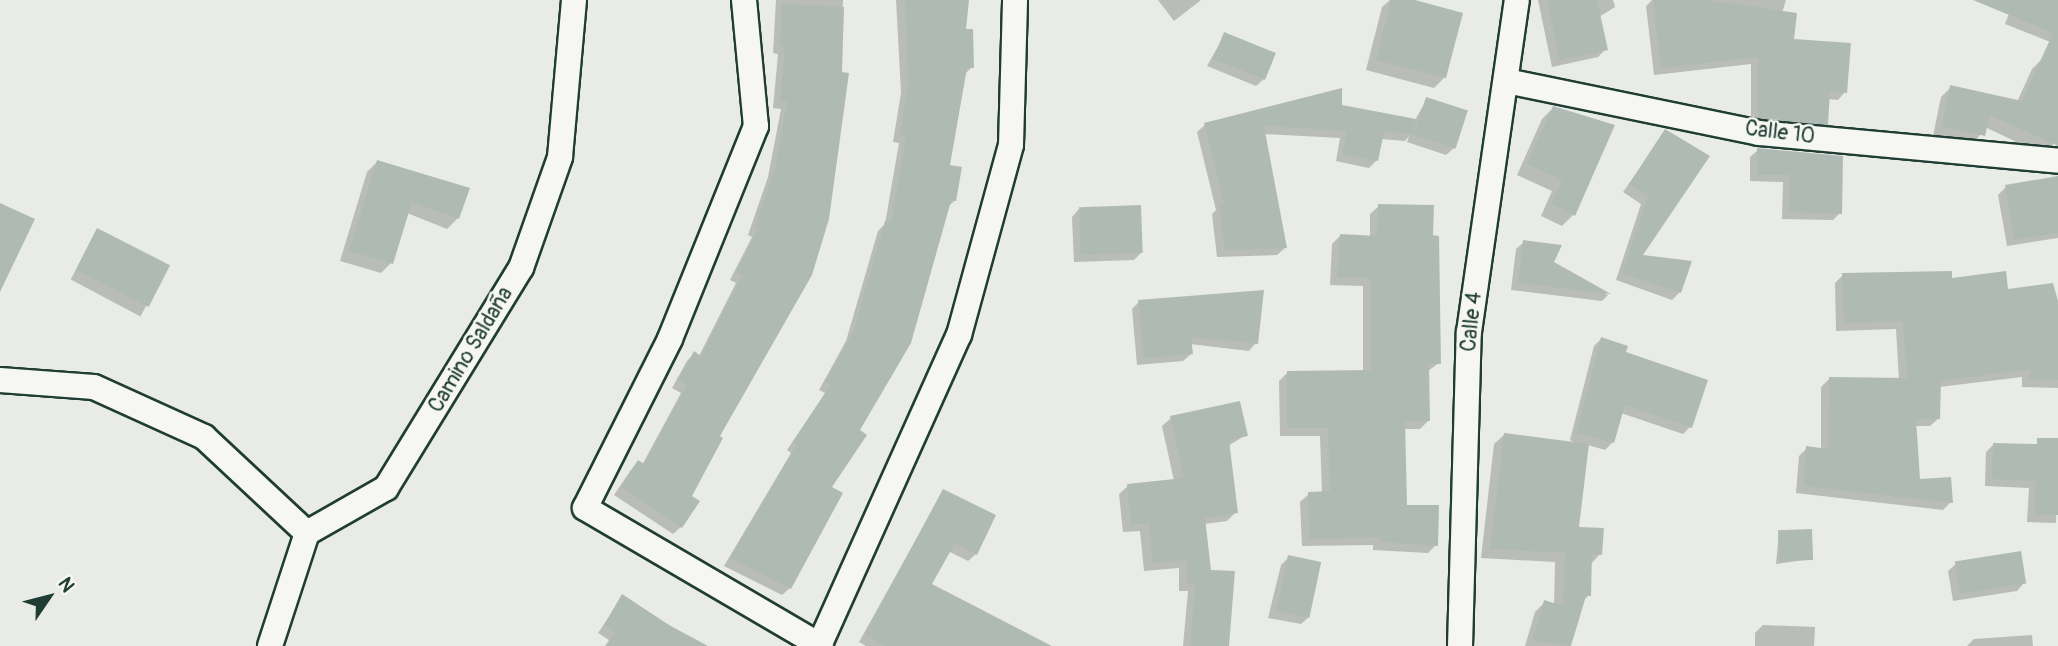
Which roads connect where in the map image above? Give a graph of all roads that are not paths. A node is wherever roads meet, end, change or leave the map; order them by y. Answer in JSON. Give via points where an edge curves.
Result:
{"nodes":[{"id":1,"x":574,"y":0,"type":"edge"},
{"id":2,"x":744,"y":0,"type":"edge"},
{"id":3,"x":1015,"y":0,"type":"edge"},
{"id":4,"x":1517,"y":0,"type":"edge"},
{"id":5,"x":1506,"y":81,"type":"junction"},
{"id":6,"x":2058,"y":161,"type":"edge"},
{"id":7,"x":0,"y":380,"type":"edge"},
{"id":8,"x":307,"y":533,"type":"junction"},
{"id":9,"x":270,"y":646,"type":"edge"},
{"id":10,"x":820,"y":646,"type":"edge"},
{"id":11,"x":1460,"y":646,"type":"edge"}],
"edges":[{"from":1,"to":8,"type":"street","name":"Camino Saldaña","via":[[559,157],[521,268],[386,488]]},
{"from":2,"to":10,"type":"street","via":[[756,126],[670,339],[585,508]]},
{"from":3,"to":10,"type":"street","via":[[1011,145],[959,335]]},
{"from":4,"to":5,"type":"street","name":"Calle 4"},
{"from":5,"to":6,"type":"street","name":"Calle 10","via":[[1759,133]]},
{"from":5,"to":11,"type":"street","name":"Calle 4","via":[[1469,332]]},
{"from":7,"to":8,"type":"street","via":[[94,387],[204,437]]},
{"from":8,"to":9,"type":"street"}]}
